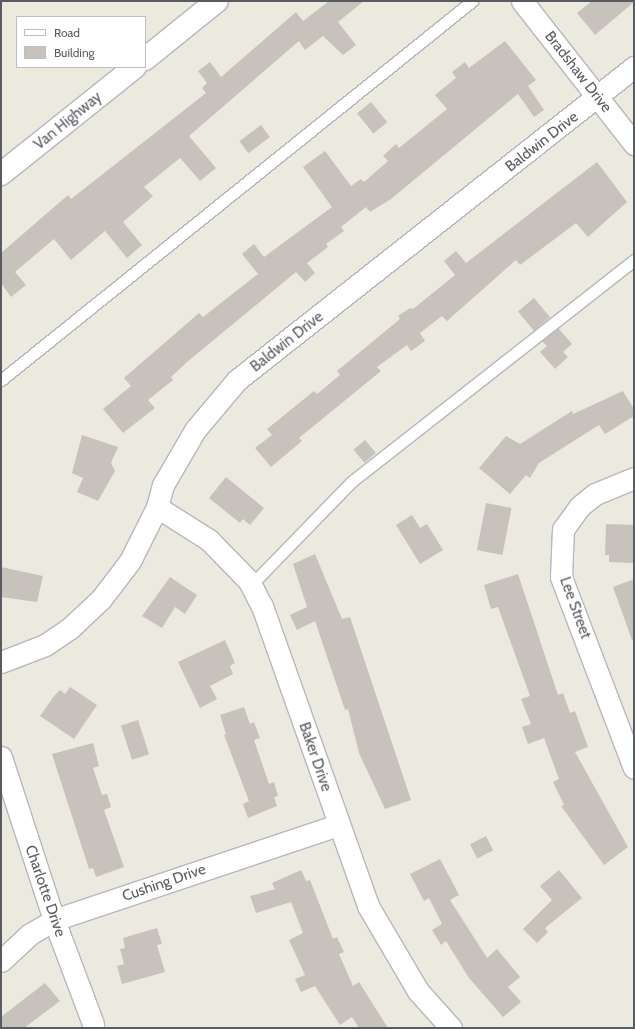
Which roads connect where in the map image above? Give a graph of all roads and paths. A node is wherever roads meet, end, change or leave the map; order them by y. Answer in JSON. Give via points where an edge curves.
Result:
{"nodes":[{"id":1,"x":217,"y":1,"type":"edge"},
{"id":2,"x":472,"y":1,"type":"edge"},
{"id":3,"x":522,"y":1,"type":"edge"},
{"id":4,"x":146,"y":58,"type":"edge"},
{"id":5,"x":634,"y":67,"type":"edge"},
{"id":6,"x":134,"y":68,"type":"edge"},
{"id":7,"x":598,"y":99,"type":"junction"},
{"id":8,"x":634,"y":144,"type":"edge"},
{"id":9,"x":1,"y":174,"type":"edge"},
{"id":10,"x":634,"y":260,"type":"edge"},
{"id":11,"x":1,"y":380,"type":"edge"},
{"id":12,"x":634,"y":478,"type":"edge"},
{"id":13,"x":157,"y":507,"type":"junction"},
{"id":14,"x":251,"y":585,"type":"junction"},
{"id":15,"x":1,"y":662,"type":"edge"},
{"id":16,"x":1,"y":756,"type":"edge"},
{"id":17,"x":634,"y":768,"type":"edge"},
{"id":18,"x":338,"y":825,"type":"junction"},
{"id":19,"x":54,"y":920,"type":"junction"},
{"id":20,"x":1,"y":960,"type":"edge"},
{"id":21,"x":93,"y":1024,"type":"dead end"},
{"id":22,"x":451,"y":1028,"type":"edge"}],
"edges":[{"from":1,"to":4,"type":"main road"},
{"from":2,"to":11,"type":"lane"},
{"from":3,"to":7,"type":"street","name":"Bradshaw Drive"},
{"from":5,"to":7,"type":"street","name":"Baldwin Drive"},
{"from":6,"to":9,"type":"main road","name":"Van Highway"},
{"from":7,"to":8,"type":"street","name":"Bradshaw Drive"},
{"from":7,"to":13,"type":"street","name":"Baldwin Drive","via":[[237,380],[195,430],[163,485]]},
{"from":10,"to":14,"type":"lane","via":[[351,482]]},
{"from":12,"to":17,"type":"street","name":"Lee Street","via":[[595,494],[580,506],[563,529],[562,577]]},
{"from":13,"to":14,"type":"street","name":"Baker Drive","via":[[209,540]]},
{"from":13,"to":15,"type":"street","name":"Baldwin Drive","via":[[130,560],[101,599],[69,629],[45,645]]},
{"from":14,"to":18,"type":"street","name":"Baker Drive","via":[[262,606]]},
{"from":16,"to":19,"type":"street","name":"Charlotte Drive"},
{"from":18,"to":19,"type":"street","name":"Cushing Drive"},
{"from":18,"to":22,"type":"street","name":"Baker Drive","via":[[368,906],[395,956],[418,992]]},
{"from":19,"to":20,"type":"street","name":"Cushing Drive","via":[[30,934]]},
{"from":19,"to":21,"type":"street","name":"Charlotte Drive"}]}
